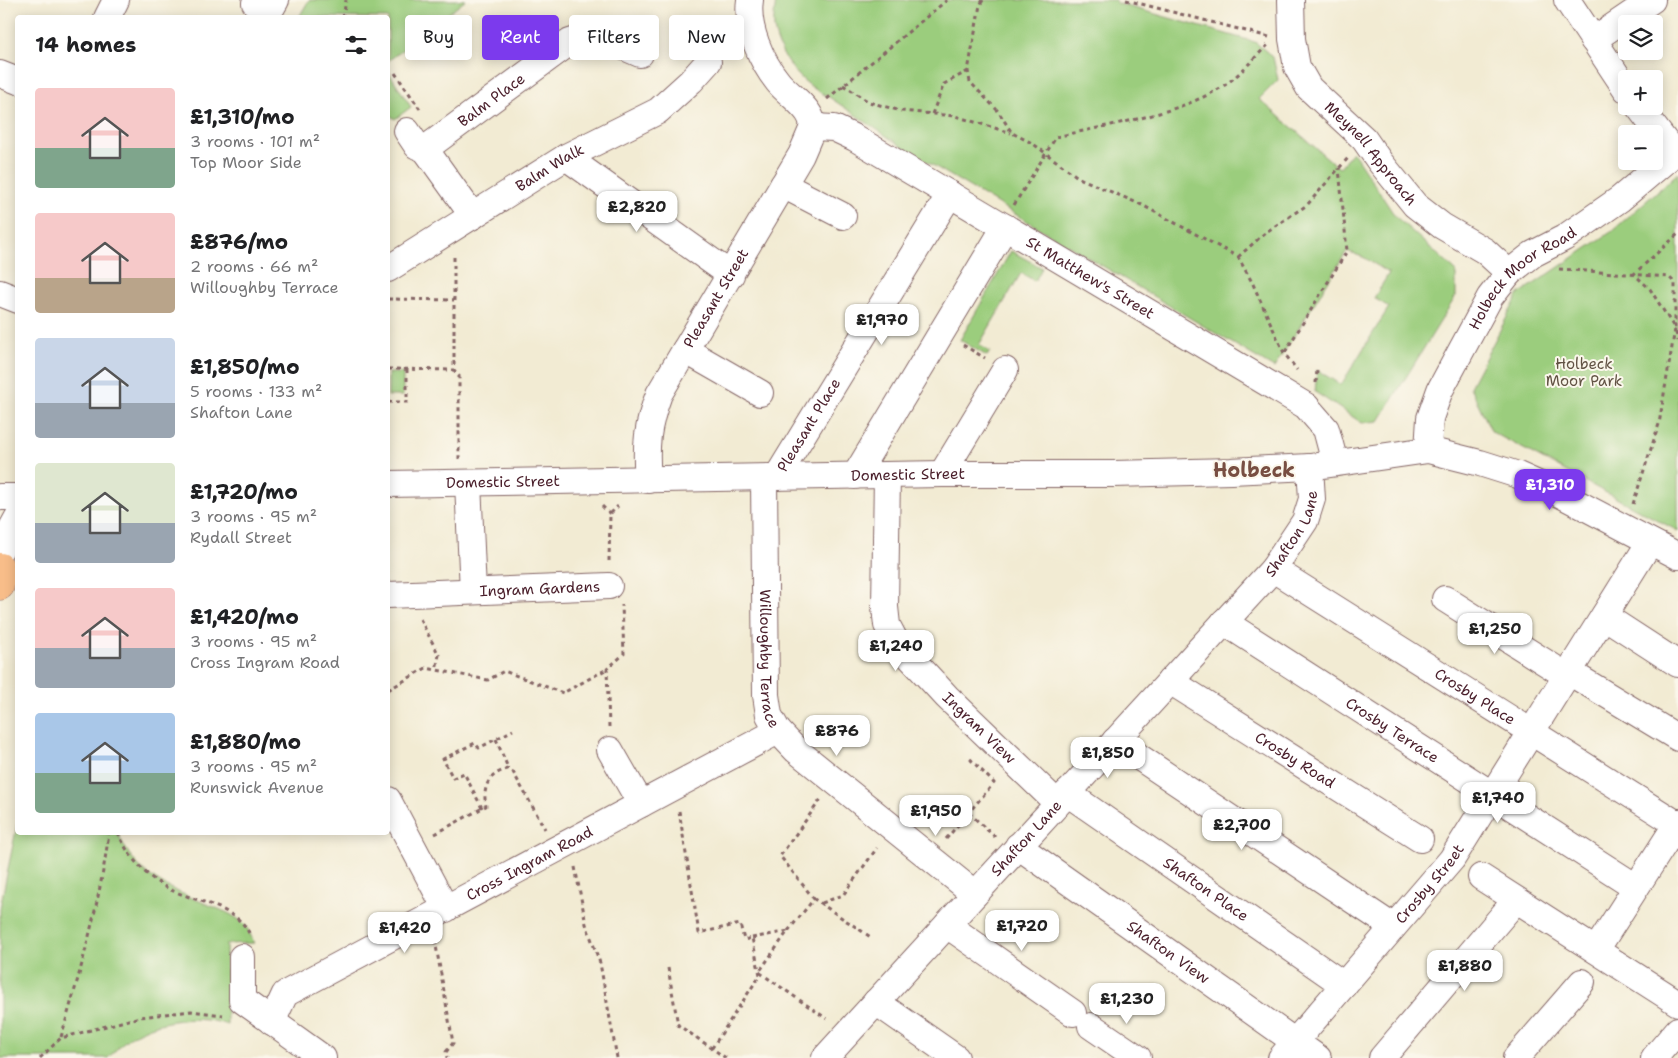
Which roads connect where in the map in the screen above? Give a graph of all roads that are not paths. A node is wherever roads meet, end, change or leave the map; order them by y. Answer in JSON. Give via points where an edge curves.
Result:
{"nodes":[{"id":1,"x":116,"y":0,"type":"edge"},
{"id":2,"x":750,"y":0,"type":"edge"},
{"id":3,"x":1291,"y":0,"type":"edge"},
{"id":4,"x":1567,"y":0,"type":"edge"},
{"id":5,"x":1652,"y":0,"type":"edge"},
{"id":6,"x":108,"y":15,"type":"edge"},
{"id":7,"x":1593,"y":40,"type":"junction"},
{"id":8,"x":569,"y":43,"type":"edge"},
{"id":9,"x":708,"y":62,"type":"dead end"},
{"id":10,"x":0,"y":74,"type":"edge"},
{"id":11,"x":1618,"y":77,"type":"edge"},
{"id":12,"x":15,"y":80,"type":"edge"},
{"id":13,"x":1646,"y":115,"type":"edge"},
{"id":14,"x":812,"y":121,"type":"junction"},
{"id":15,"x":1676,"y":151,"type":"edge"},
{"id":16,"x":566,"y":157,"type":"junction"},
{"id":17,"x":783,"y":185,"type":"junction"},
{"id":18,"x":950,"y":194,"type":"junction"},
{"id":19,"x":843,"y":216,"type":"dead end"},
{"id":20,"x":463,"y":222,"type":"junction"},
{"id":21,"x":1003,"y":225,"type":"junction"},
{"id":22,"x":390,"y":268,"type":"edge"},
{"id":23,"x":1509,"y":273,"type":"junction"},
{"id":24,"x":731,"y":274,"type":"junction"},
{"id":25,"x":0,"y":293,"type":"edge"},
{"id":26,"x":15,"y":299,"type":"edge"},
{"id":27,"x":685,"y":350,"type":"junction"},
{"id":28,"x":1005,"y":370,"type":"road end"},
{"id":29,"x":760,"y":393,"type":"dead end"},
{"id":30,"x":1428,"y":450,"type":"junction"},
{"id":31,"x":1322,"y":465,"type":"junction"},
{"id":32,"x":942,"y":474,"type":"junction"},
{"id":33,"x":887,"y":475,"type":"junction"},
{"id":34,"x":855,"y":476,"type":"junction"},
{"id":35,"x":771,"y":478,"type":"junction"},
{"id":36,"x":648,"y":480,"type":"junction"},
{"id":37,"x":463,"y":482,"type":"junction"},
{"id":38,"x":390,"y":484,"type":"edge"},
{"id":39,"x":0,"y":497,"type":"edge"},
{"id":40,"x":15,"y":497,"type":"edge"},
{"id":41,"x":15,"y":522,"type":"edge"},
{"id":42,"x":1650,"y":542,"type":"junction"},
{"id":43,"x":0,"y":550,"type":"edge"},
{"id":44,"x":1678,"y":556,"type":"edge"},
{"id":45,"x":1273,"y":569,"type":"junction"},
{"id":46,"x":609,"y":586,"type":"dead end"},
{"id":47,"x":473,"y":591,"type":"junction"},
{"id":48,"x":397,"y":595,"type":"edge"},
{"id":49,"x":1445,"y":599,"type":"dead end"},
{"id":50,"x":1604,"y":616,"type":"junction"},
{"id":51,"x":1224,"y":622,"type":"junction"},
{"id":52,"x":1678,"y":664,"type":"edge"},
{"id":53,"x":1568,"y":674,"type":"junction"},
{"id":54,"x":1170,"y":681,"type":"junction"},
{"id":55,"x":778,"y":731,"type":"junction"},
{"id":56,"x":1531,"y":733,"type":"junction"},
{"id":57,"x":1678,"y":738,"type":"edge"},
{"id":58,"x":1114,"y":741,"type":"junction"},
{"id":59,"x":610,"y":750,"type":"dead end"},
{"id":60,"x":1492,"y":796,"type":"junction"},
{"id":61,"x":1062,"y":798,"type":"junction"},
{"id":62,"x":390,"y":804,"type":"edge"},
{"id":63,"x":641,"y":804,"type":"junction"},
{"id":64,"x":1677,"y":823,"type":"edge"},
{"id":65,"x":1420,"y":839,"type":"dead end"},
{"id":66,"x":1015,"y":849,"type":"junction"},
{"id":67,"x":1481,"y":877,"type":"dead end"},
{"id":68,"x":1636,"y":887,"type":"junction"},
{"id":69,"x":975,"y":894,"type":"junction"},
{"id":70,"x":1516,"y":900,"type":"junction"},
{"id":71,"x":439,"y":912,"type":"junction"},
{"id":72,"x":946,"y":925,"type":"junction"},
{"id":73,"x":1393,"y":927,"type":"junction"},
{"id":74,"x":246,"y":947,"type":"road end"},
{"id":75,"x":1596,"y":950,"type":"junction"},
{"id":76,"x":1582,"y":982,"type":"dead end"},
{"id":77,"x":1344,"y":985,"type":"junction"},
{"id":78,"x":876,"y":1002,"type":"junction"},
{"id":79,"x":1678,"y":1002,"type":"edge"},
{"id":80,"x":272,"y":1022,"type":"junction"},
{"id":81,"x":1678,"y":1030,"type":"edge"},
{"id":82,"x":1288,"y":1050,"type":"edge"},
{"id":83,"x":323,"y":1058,"type":"edge"},
{"id":84,"x":825,"y":1058,"type":"edge"},
{"id":85,"x":956,"y":1058,"type":"edge"},
{"id":86,"x":1138,"y":1058,"type":"edge"},
{"id":87,"x":1318,"y":1058,"type":"edge"},
{"id":88,"x":1382,"y":1058,"type":"edge"},
{"id":89,"x":1516,"y":1058,"type":"edge"},
{"id":90,"x":1654,"y":1058,"type":"edge"}],
"edges":[{"from":1,"to":6,"type":"street"},
{"from":2,"to":14,"type":"street","via":[[753,33],[764,61]]},
{"from":3,"to":23,"type":"street","name":"Meynell Approach","via":[[1297,67],[1309,88],[1364,139],[1415,205],[1442,226],[1485,251]]},
{"from":4,"to":7,"type":"street"},
{"from":5,"to":7,"type":"street"},
{"from":7,"to":11,"type":"street"},
{"from":8,"to":20,"type":"street","name":"Balm Place","via":[[418,130]]},
{"from":9,"to":16,"type":"street","name":"Balm Walk","via":[[658,110]]},
{"from":10,"to":12,"type":"street"},
{"from":13,"to":15,"type":"street"},
{"from":14,"to":17,"type":"street","name":"Pleasant Street","via":[[801,155]]},
{"from":14,"to":18,"type":"street","name":"St Matthew's Street","via":[[854,138]]},
{"from":15,"to":23,"type":"street","name":"Holbeck Moor Road","via":[[1620,199]]},
{"from":16,"to":20,"type":"street","name":"Balm Walk"},
{"from":16,"to":24,"type":"street"},
{"from":17,"to":19,"type":"street"},
{"from":17,"to":24,"type":"street","name":"Pleasant Street"},
{"from":18,"to":21,"type":"street","name":"St Matthew's Street"},
{"from":18,"to":35,"type":"street","name":"Pleasant Place"},
{"from":20,"to":22,"type":"street","name":"Balm Walk"},
{"from":21,"to":31,"type":"street","name":"St Matthew's Street","via":[[1068,274],[1306,406],[1326,429]]},
{"from":21,"to":34,"type":"street"},
{"from":23,"to":30,"type":"street","name":"Holbeck Moor Road","via":[[1490,297],[1440,390],[1430,418]]},
{"from":24,"to":27,"type":"street","name":"Pleasant Street"},
{"from":25,"to":26,"type":"street"},
{"from":27,"to":29,"type":"street"},
{"from":27,"to":36,"type":"street","name":"Pleasant Street","via":[[659,394],[650,419]]},
{"from":28,"to":32,"type":"street"},
{"from":30,"to":31,"type":"street","name":"Domestic Street"},
{"from":30,"to":42,"type":"street","via":[[1518,475]]},
{"from":31,"to":32,"type":"street","name":"Domestic Street","via":[[1114,474]]},
{"from":31,"to":45,"type":"street","name":"Shafton Lane","via":[[1306,520]]},
{"from":32,"to":33,"type":"street","name":"Domestic Street"},
{"from":33,"to":34,"type":"street","name":"Domestic Street"},
{"from":33,"to":61,"type":"street","name":"Ingram View","via":[[884,607],[887,624],[896,642],[990,739]]},
{"from":34,"to":35,"type":"street","name":"Domestic Street"},
{"from":35,"to":36,"type":"street","name":"Domestic Street"},
{"from":35,"to":55,"type":"street","name":"Willoughby Terrace","via":[[766,695],[769,715]]},
{"from":36,"to":37,"type":"street","name":"Domestic Street"},
{"from":37,"to":38,"type":"street","name":"Domestic Street"},
{"from":37,"to":47,"type":"street","name":"Ingram Gardens"},
{"from":39,"to":40,"type":"street"},
{"from":41,"to":43,"type":"street"},
{"from":42,"to":44,"type":"street"},
{"from":42,"to":50,"type":"street","name":"Crosby Street"},
{"from":45,"to":51,"type":"street","name":"Shafton Lane"},
{"from":45,"to":56,"type":"street","name":"Crosby Place"},
{"from":46,"to":47,"type":"street","name":"Ingram Gardens"},
{"from":47,"to":48,"type":"street","name":"Ingram Gardens"},
{"from":49,"to":53,"type":"street"},
{"from":50,"to":52,"type":"street"},
{"from":50,"to":53,"type":"street","name":"Crosby Street"},
{"from":51,"to":54,"type":"street","name":"Shafton Lane"},
{"from":51,"to":60,"type":"street","name":"Crosby Terrace"},
{"from":53,"to":56,"type":"street","name":"Crosby Street"},
{"from":53,"to":57,"type":"street"},
{"from":54,"to":58,"type":"street","name":"Shafton Lane"},
{"from":54,"to":65,"type":"street","name":"Crosby Road"},
{"from":55,"to":63,"type":"street","name":"Cross Ingram Road"},
{"from":55,"to":69,"type":"street","name":"Willoughby Terrace","via":[[796,750]]},
{"from":56,"to":60,"type":"street","name":"Crosby Street"},
{"from":56,"to":64,"type":"street","name":"Crosby Place"},
{"from":58,"to":61,"type":"street","name":"Shafton Lane"},
{"from":58,"to":73,"type":"street"},
{"from":59,"to":63,"type":"street"},
{"from":60,"to":68,"type":"street","name":"Crosby Terrace"},
{"from":60,"to":73,"type":"street","name":"Crosby Street","via":[[1452,859]]},
{"from":61,"to":66,"type":"street","name":"Shafton Lane"},
{"from":61,"to":77,"type":"street","name":"Shafton Place"},
{"from":62,"to":71,"type":"street","via":[[412,846]]},
{"from":63,"to":71,"type":"street","name":"Cross Ingram Road"},
{"from":64,"to":68,"type":"street"},
{"from":66,"to":69,"type":"street","name":"Shafton Lane"},
{"from":66,"to":82,"type":"street","name":"Shafton View"},
{"from":67,"to":70,"type":"street"},
{"from":68,"to":75,"type":"street"},
{"from":69,"to":72,"type":"street","name":"Shafton Lane"},
{"from":70,"to":75,"type":"street"},
{"from":70,"to":88,"type":"street"},
{"from":71,"to":80,"type":"street","name":"Cross Ingram Road","via":[[285,994]]},
{"from":72,"to":78,"type":"street","name":"Shafton Lane"},
{"from":72,"to":86,"type":"street"},
{"from":73,"to":77,"type":"street","name":"Crosby Street"},
{"from":74,"to":80,"type":"street","via":[[242,1000]]},
{"from":75,"to":79,"type":"street"},
{"from":76,"to":89,"type":"street"},
{"from":77,"to":82,"type":"street","name":"Crosby Street"},
{"from":78,"to":84,"type":"street","name":"Shafton Lane"},
{"from":78,"to":85,"type":"street"},
{"from":80,"to":83,"type":"street"},
{"from":81,"to":90,"type":"street"},
{"from":82,"to":87,"type":"street","name":"Shafton View"}]}
